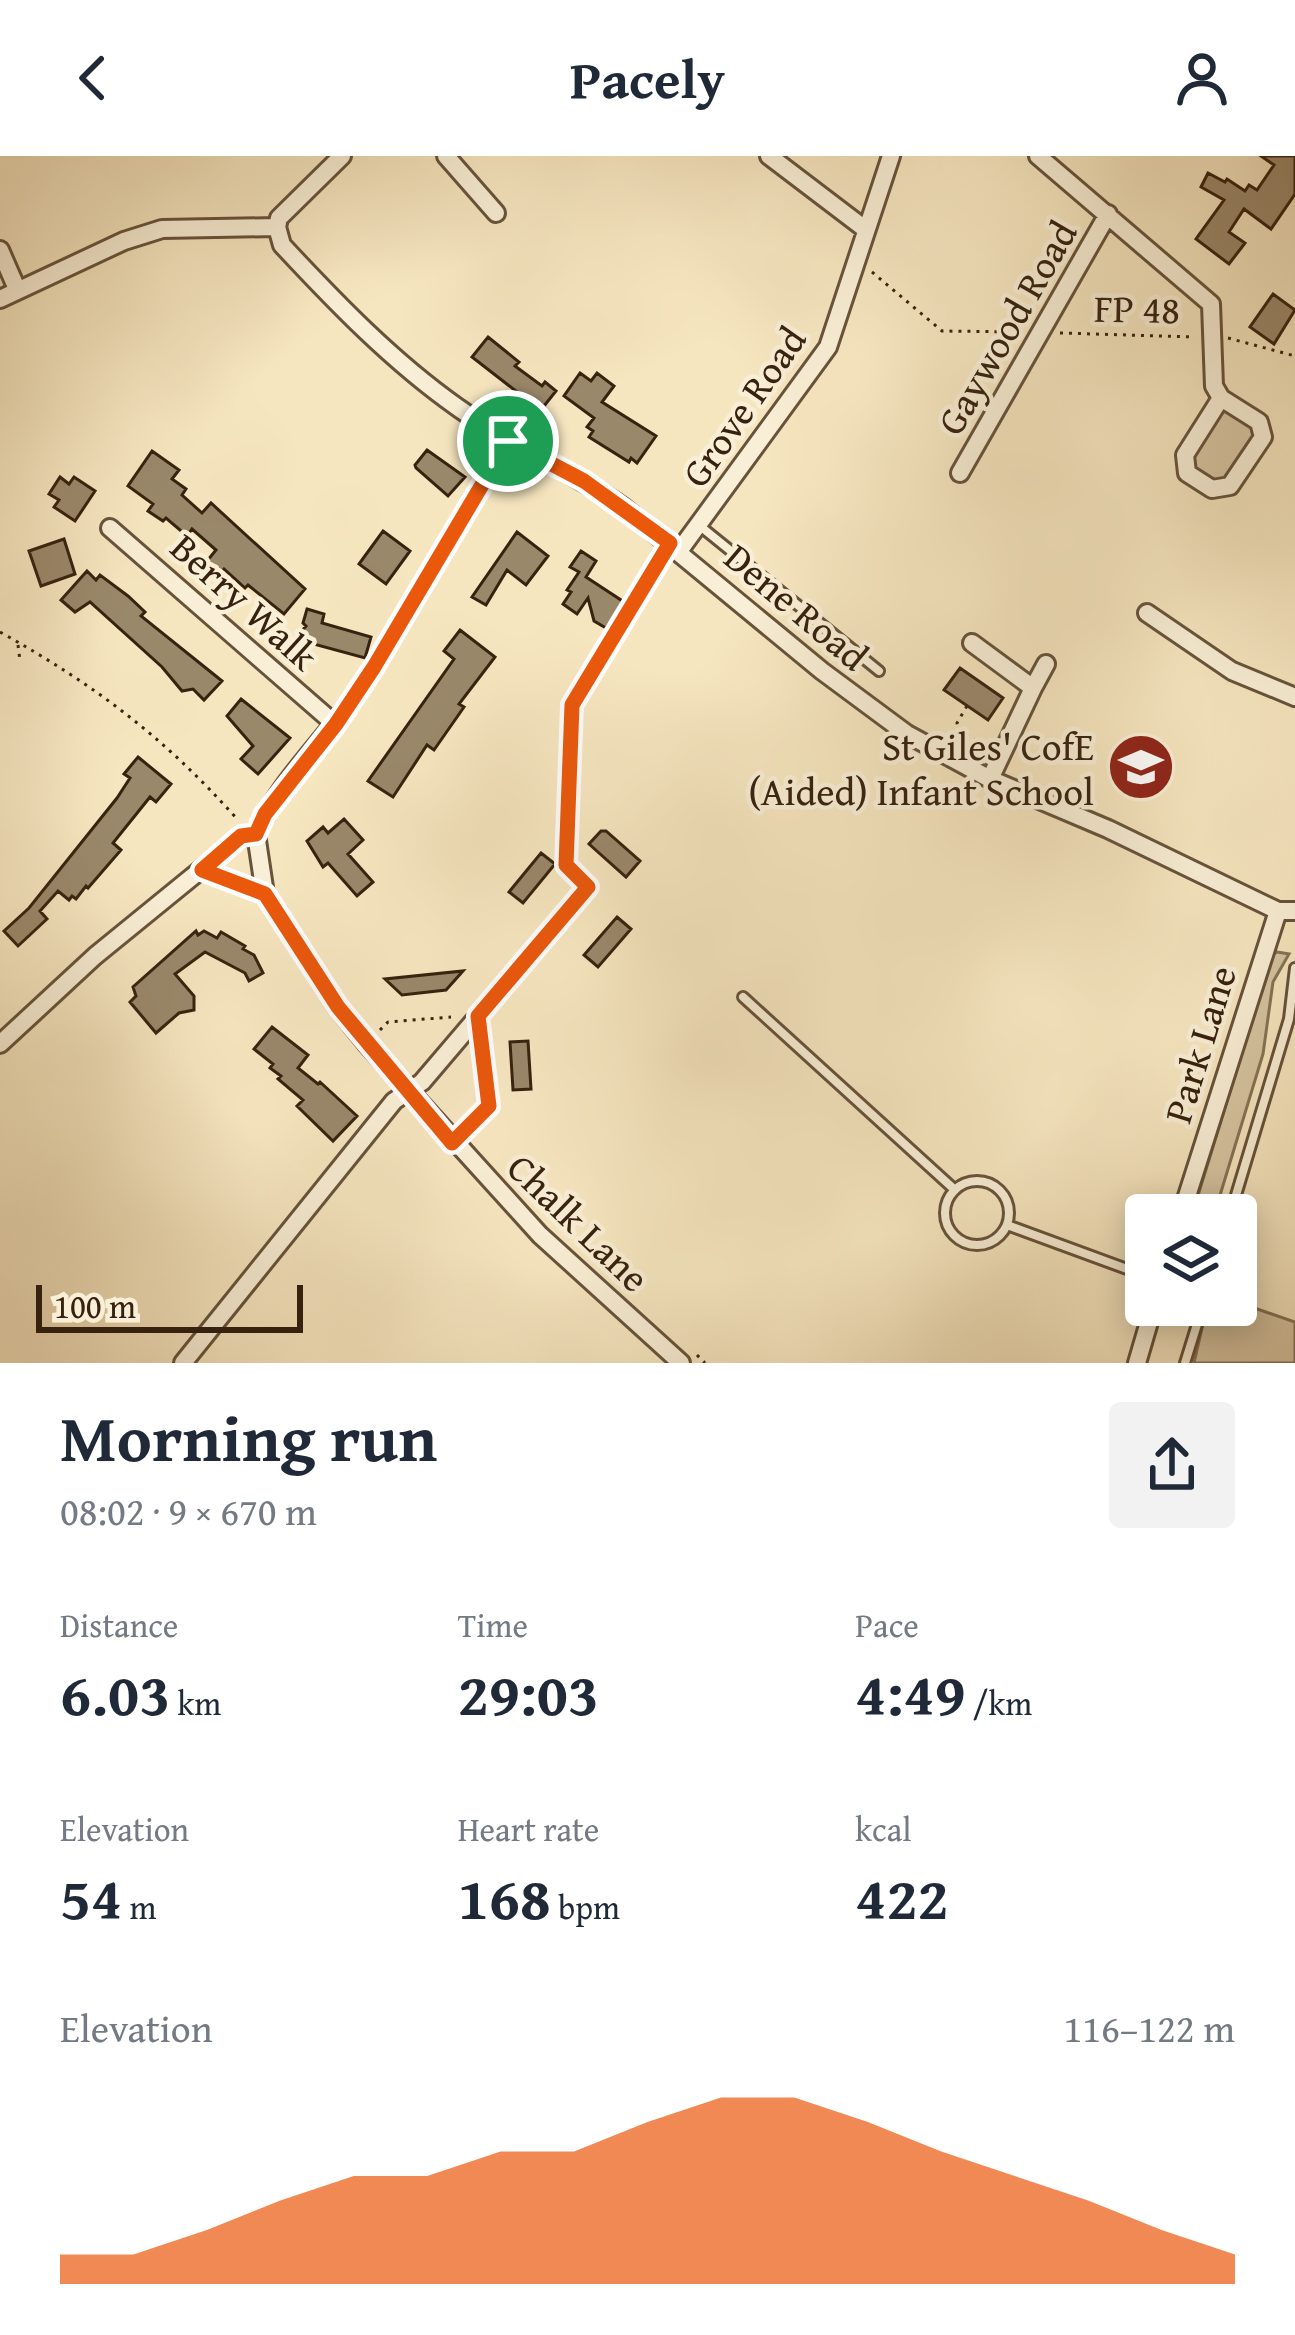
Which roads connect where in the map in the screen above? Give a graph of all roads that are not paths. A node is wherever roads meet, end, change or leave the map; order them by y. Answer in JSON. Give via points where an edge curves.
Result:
{"nodes":[{"id":1,"x":342,"y":156,"type":"edge"},
{"id":2,"x":446,"y":156,"type":"edge"},
{"id":3,"x":769,"y":156,"type":"edge"},
{"id":4,"x":891,"y":156,"type":"edge"},
{"id":5,"x":1037,"y":156,"type":"edge"},
{"id":6,"x":496,"y":213,"type":"dead end"},
{"id":7,"x":1108,"y":214,"type":"junction"},
{"id":8,"x":277,"y":227,"type":"junction"},
{"id":9,"x":865,"y":229,"type":"junction"},
{"id":10,"x":0,"y":250,"type":"edge"},
{"id":11,"x":17,"y":289,"type":"junction"},
{"id":12,"x":0,"y":299,"type":"edge"},
{"id":13,"x":1221,"y":398,"type":"junction"},
{"id":14,"x":508,"y":441,"type":"junction"},
{"id":15,"x":960,"y":473,"type":"dead end"},
{"id":16,"x":699,"y":525,"type":"junction"},
{"id":17,"x":110,"y":528,"type":"dead end"},
{"id":18,"x":675,"y":547,"type":"junction"},
{"id":19,"x":1147,"y":613,"type":"dead end"},
{"id":20,"x":972,"y":644,"type":"dead end"},
{"id":21,"x":1046,"y":664,"type":"dead end"},
{"id":22,"x":880,"y":671,"type":"dead end"},
{"id":23,"x":1034,"y":688,"type":"junction"},
{"id":24,"x":1295,"y":697,"type":"edge"},
{"id":25,"x":336,"y":724,"type":"junction"},
{"id":26,"x":990,"y":779,"type":"junction"},
{"id":27,"x":256,"y":834,"type":"junction"},
{"id":28,"x":202,"y":870,"type":"junction"},
{"id":29,"x":588,"y":887,"type":"road end"},
{"id":30,"x":265,"y":894,"type":"junction"},
{"id":31,"x":1287,"y":911,"type":"edge"},
{"id":32,"x":1295,"y":968,"type":"edge"},
{"id":33,"x":743,"y":997,"type":"dead end"},
{"id":34,"x":0,"y":1044,"type":"edge"},
{"id":35,"x":407,"y":1090,"type":"junction"},
{"id":36,"x":955,"y":1190,"type":"junction"},
{"id":37,"x":1188,"y":1194,"type":"edge"},
{"id":38,"x":1236,"y":1194,"type":"edge"},
{"id":39,"x":1007,"y":1225,"type":"junction"},
{"id":40,"x":1125,"y":1268,"type":"edge"},
{"id":41,"x":1148,"y":1326,"type":"edge"},
{"id":42,"x":1196,"y":1326,"type":"edge"},
{"id":43,"x":659,"y":1355,"type":"edge"},
{"id":44,"x":689,"y":1359,"type":"edge"},
{"id":45,"x":183,"y":1363,"type":"edge"},
{"id":46,"x":1137,"y":1363,"type":"edge"},
{"id":47,"x":1185,"y":1363,"type":"edge"}],
"edges":[{"from":1,"to":8,"type":"street"},
{"from":2,"to":6,"type":"street"},
{"from":3,"to":9,"type":"street"},
{"from":4,"to":9,"type":"street","name":"Grove Road"},
{"from":5,"to":7,"type":"street"},
{"from":7,"to":13,"type":"street","via":[[1207,297],[1214,313],[1211,373]]},
{"from":7,"to":15,"type":"street","name":"Gaywood Road"},
{"from":8,"to":11,"type":"street","via":[[162,230]]},
{"from":8,"to":14,"type":"street","name":"Dene Road","via":[[282,244],[366,331]]},
{"from":9,"to":16,"type":"street","name":"Grove Road","via":[[828,347]]},
{"from":10,"to":11,"type":"street"},
{"from":11,"to":12,"type":"street"},
{"from":13,"to":13,"type":"street","via":[[1259,422],[1263,437],[1230,486],[1212,489],[1187,473],[1185,455]]},
{"from":14,"to":18,"type":"street","name":"Dene Road","via":[[584,481]]},
{"from":14,"to":25,"type":"street"},
{"from":16,"to":18,"type":"street","name":"Grove Road"},
{"from":16,"to":22,"type":"lane","name":"Dene Road"},
{"from":17,"to":25,"type":"street","name":"Berry Walk"},
{"from":18,"to":26,"type":"street","name":"Dene Road","via":[[881,717]]},
{"from":19,"to":24,"type":"street","via":[[1232,671]]},
{"from":20,"to":23,"type":"street"},
{"from":21,"to":23,"type":"street"},
{"from":23,"to":26,"type":"street"},
{"from":25,"to":27,"type":"street"},
{"from":26,"to":31,"type":"street","name":"Dene Road"},
{"from":27,"to":28,"type":"street","via":[[241,836]]},
{"from":27,"to":30,"type":"street","name":"Chalk Lane"},
{"from":28,"to":30,"type":"street"},
{"from":28,"to":34,"type":"street"},
{"from":29,"to":35,"type":"street"},
{"from":30,"to":35,"type":"street","name":"Chalk Lane","via":[[338,1007]]},
{"from":31,"to":37,"type":"street","name":"Park Lane"},
{"from":32,"to":38,"type":"lane","via":[[1289,1019]]},
{"from":33,"to":36,"type":"lane"},
{"from":35,"to":43,"type":"street","name":"Chalk Lane"},
{"from":35,"to":45,"type":"street"},
{"from":36,"to":39,"type":"lane","via":[[981,1181],[995,1186],[1010,1210]]},
{"from":36,"to":39,"type":"lane","via":[[945,1216],[960,1240],[987,1244]]},
{"from":39,"to":40,"type":"lane"},
{"from":41,"to":46,"type":"street"},
{"from":42,"to":47,"type":"lane"},
{"from":43,"to":44,"type":"street","name":"Chalk Lane"}]}
